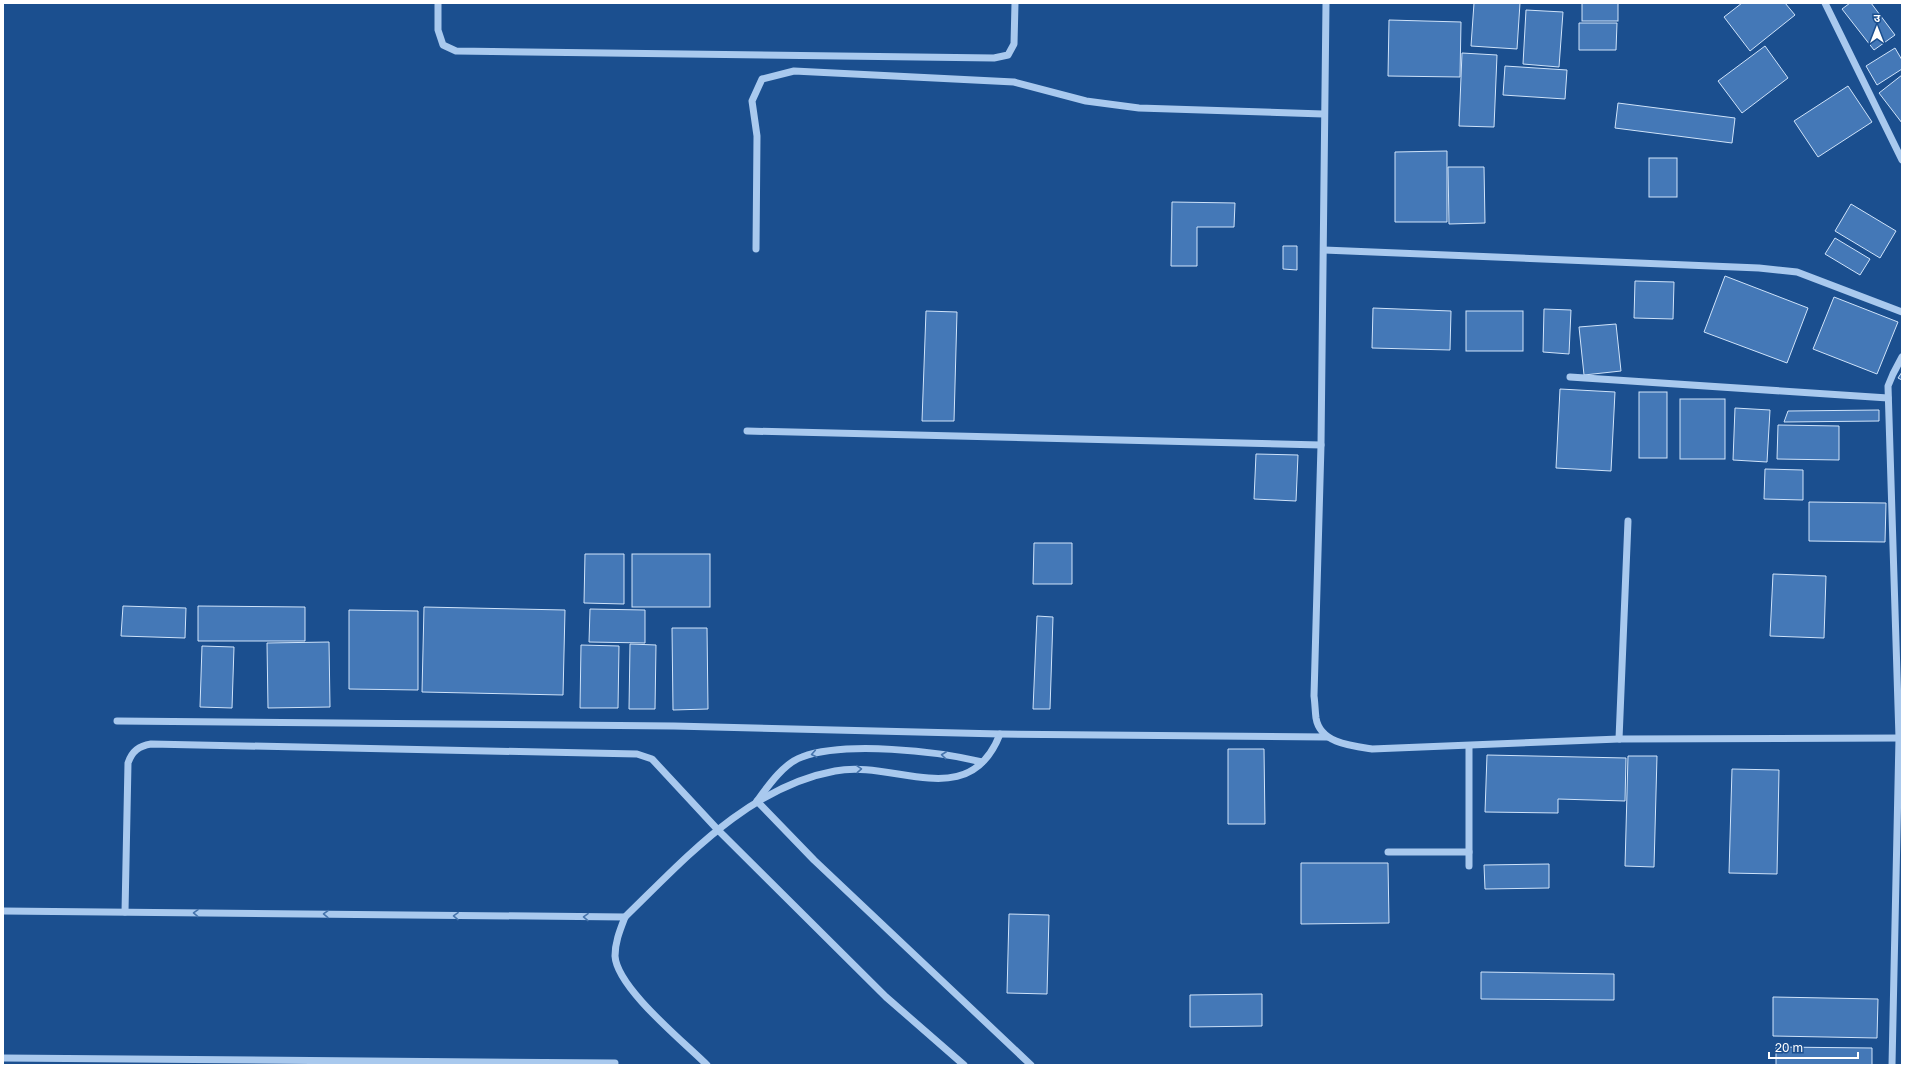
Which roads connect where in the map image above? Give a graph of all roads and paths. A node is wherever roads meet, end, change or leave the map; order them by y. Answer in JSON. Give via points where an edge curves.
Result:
{"nodes":[{"id":1,"x":438,"y":3,"type":"edge"},
{"id":2,"x":1015,"y":3,"type":"edge"},
{"id":3,"x":1326,"y":3,"type":"edge"},
{"id":4,"x":1825,"y":3,"type":"edge"},
{"id":5,"x":1323,"y":114,"type":"junction"},
{"id":6,"x":1902,"y":160,"type":"edge"},
{"id":7,"x":756,"y":249,"type":"dead end"},
{"id":8,"x":1324,"y":250,"type":"junction"},
{"id":9,"x":1902,"y":312,"type":"edge"},
{"id":10,"x":1902,"y":357,"type":"edge"},
{"id":11,"x":1570,"y":376,"type":"dead end"},
{"id":12,"x":1888,"y":398,"type":"junction"},
{"id":13,"x":747,"y":431,"type":"dead end"},
{"id":14,"x":1321,"y":445,"type":"junction"},
{"id":15,"x":1628,"y":521,"type":"dead end"},
{"id":16,"x":117,"y":721,"type":"dead end"},
{"id":17,"x":1000,"y":734,"type":"junction"},
{"id":18,"x":1327,"y":737,"type":"junction"},
{"id":19,"x":1900,"y":738,"type":"edge"},
{"id":20,"x":1618,"y":739,"type":"junction"},
{"id":21,"x":1469,"y":746,"type":"junction"},
{"id":22,"x":982,"y":762,"type":"junction"},
{"id":23,"x":757,"y":801,"type":"junction"},
{"id":24,"x":718,"y":830,"type":"junction"},
{"id":25,"x":1388,"y":852,"type":"dead end"},
{"id":26,"x":1469,"y":852,"type":"junction"},
{"id":27,"x":1469,"y":866,"type":"dead end"},
{"id":28,"x":3,"y":911,"type":"edge"},
{"id":29,"x":125,"y":912,"type":"junction"},
{"id":30,"x":625,"y":917,"type":"junction"},
{"id":31,"x":3,"y":1058,"type":"edge"},
{"id":32,"x":615,"y":1063,"type":"dead end"},
{"id":33,"x":707,"y":1065,"type":"edge"},
{"id":34,"x":964,"y":1065,"type":"edge"},
{"id":35,"x":1031,"y":1065,"type":"edge"},
{"id":36,"x":1892,"y":1065,"type":"edge"}],
"edges":[{"from":1,"to":2,"type":"street","via":[[438,30],[443,45],[456,50],[994,58],[1008,56],[1014,44]]},
{"from":3,"to":5,"type":"street"},
{"from":4,"to":6,"type":"street"},
{"from":5,"to":7,"type":"street","via":[[1138,108],[1086,101],[1014,82],[794,71],[762,79],[752,101],[757,136]]},
{"from":5,"to":8,"type":"street"},
{"from":8,"to":9,"type":"street","via":[[1707,264],[1782,270],[1797,272]]},
{"from":8,"to":14,"type":"street"},
{"from":10,"to":12,"type":"street","via":[[1888,386]]},
{"from":11,"to":12,"type":"street"},
{"from":12,"to":19,"type":"street"},
{"from":13,"to":14,"type":"street"},
{"from":14,"to":18,"type":"street","via":[[1314,696],[1316,719]]},
{"from":15,"to":20,"type":"street"},
{"from":16,"to":17,"type":"street","via":[[674,726]]},
{"from":17,"to":18,"type":"street"},
{"from":17,"to":22,"type":"street","via":[[990,755]]},
{"from":18,"to":21,"type":"street","via":[[1344,745],[1372,750]]},
{"from":19,"to":20,"type":"street"},
{"from":19,"to":36,"type":"street"},
{"from":20,"to":21,"type":"street"},
{"from":21,"to":26,"type":"street"},
{"from":23,"to":22,"type":"street","one_way":true,"via":[[811,776],[836,770],[867,768],[936,780],[955,778],[974,770]]},
{"from":22,"to":23,"type":"street","one_way":true,"via":[[959,756],[887,750],[835,750],[801,757],[774,777]]},
{"from":23,"to":24,"type":"street"},
{"from":23,"to":35,"type":"street","via":[[814,860]]},
{"from":24,"to":29,"type":"street","via":[[652,759],[637,754],[151,744],[135,750],[128,763]]},
{"from":24,"to":30,"type":"street"},
{"from":24,"to":34,"type":"street","via":[[886,998]]},
{"from":25,"to":26,"type":"street"},
{"from":26,"to":27,"type":"street"},
{"from":28,"to":29,"type":"street"},
{"from":30,"to":29,"type":"street","one_way":true},
{"from":30,"to":33,"type":"street","via":[[618,936],[615,957],[623,979],[641,1001]]},
{"from":31,"to":32,"type":"street"}]}
